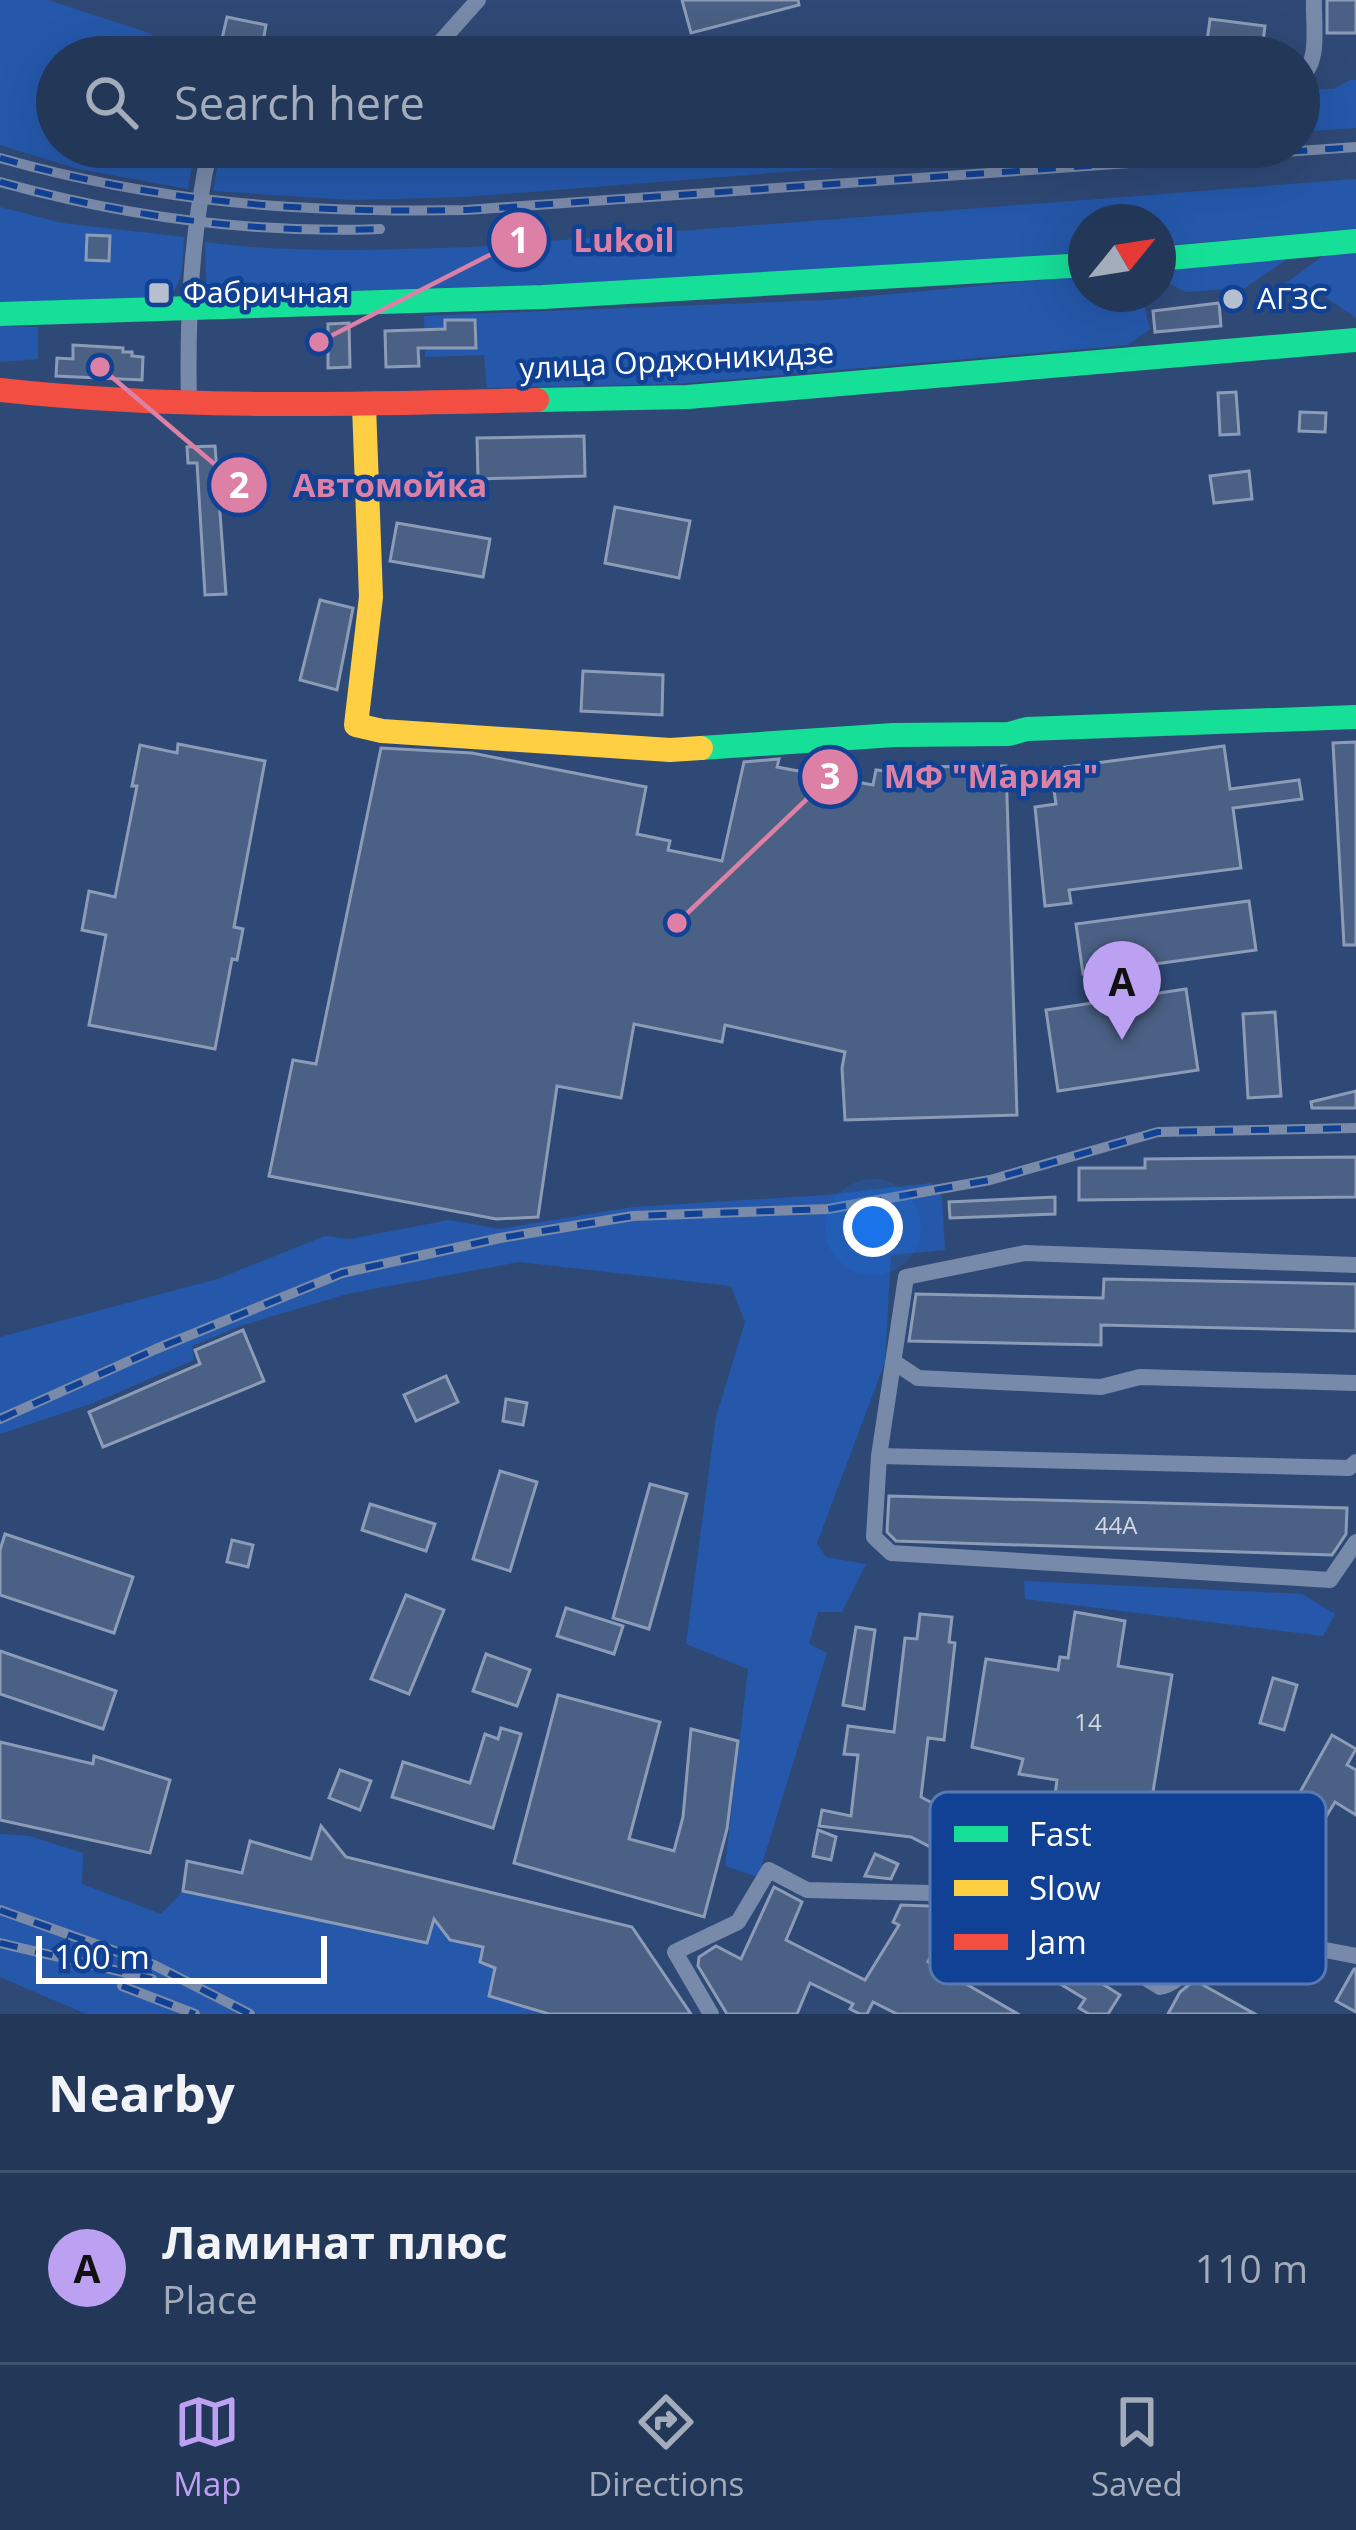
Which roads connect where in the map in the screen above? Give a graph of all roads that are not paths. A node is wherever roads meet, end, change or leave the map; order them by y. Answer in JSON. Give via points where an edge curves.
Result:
{"nodes":[{"id":1,"x":478,"y":0,"type":"edge"},
{"id":2,"x":1314,"y":0,"type":"edge"},
{"id":3,"x":446,"y":36,"type":"edge"},
{"id":4,"x":1313,"y":36,"type":"edge"},
{"id":5,"x":206,"y":168,"type":"edge"},
{"id":6,"x":1356,"y":242,"type":"edge"},
{"id":7,"x":1176,"y":257,"type":"edge"},
{"id":8,"x":1068,"y":266,"type":"edge"},
{"id":9,"x":187,"y":311,"type":"junction"},
{"id":10,"x":0,"y":314,"type":"edge"},
{"id":11,"x":1356,"y":340,"type":"edge"},
{"id":12,"x":0,"y":389,"type":"edge"},
{"id":13,"x":189,"y":405,"type":"junction"},
{"id":14,"x":364,"y":405,"type":"junction"},
{"id":15,"x":1356,"y":717,"type":"edge"},
{"id":16,"x":1356,"y":1265,"type":"edge"},
{"id":17,"x":894,"y":1362,"type":"junction"},
{"id":18,"x":1356,"y":1383,"type":"edge"},
{"id":19,"x":879,"y":1456,"type":"junction"},
{"id":20,"x":1356,"y":1462,"type":"edge"},
{"id":21,"x":1356,"y":1542,"type":"edge"},
{"id":22,"x":930,"y":1893,"type":"edge"},
{"id":23,"x":1326,"y":1949,"type":"edge"},
{"id":24,"x":1356,"y":1956,"type":"edge"},
{"id":25,"x":711,"y":2014,"type":"edge"}],
"edges":[{"from":1,"to":3,"type":"street"},
{"from":2,"to":4,"type":"street"},
{"from":5,"to":9,"type":"street"},
{"from":6,"to":7,"type":"main road"},
{"from":8,"to":9,"type":"main road"},
{"from":9,"to":10,"type":"main road"},
{"from":9,"to":13,"type":"street"},
{"from":11,"to":14,"type":"main road","name":"улица Орджоникидзе","via":[[688,397]]},
{"from":12,"to":13,"type":"main road","name":"улица Орджоникидзе"},
{"from":13,"to":14,"type":"main road","name":"улица Орджоникидзе"},
{"from":14,"to":15,"type":"main road","via":[[371,597],[356,725],[670,750]]},
{"from":16,"to":17,"type":"street","via":[[1024,1253],[906,1277]]},
{"from":17,"to":18,"type":"street","via":[[918,1378],[1101,1387],[1140,1377]]},
{"from":17,"to":19,"type":"street"},
{"from":19,"to":20,"type":"street","via":[[1349,1468]]},
{"from":19,"to":21,"type":"street","via":[[874,1538],[891,1553],[1330,1580]]},
{"from":22,"to":25,"type":"street","via":[[807,1890],[769,1870],[737,1922],[675,1952]]},
{"from":23,"to":24,"type":"street"}]}
